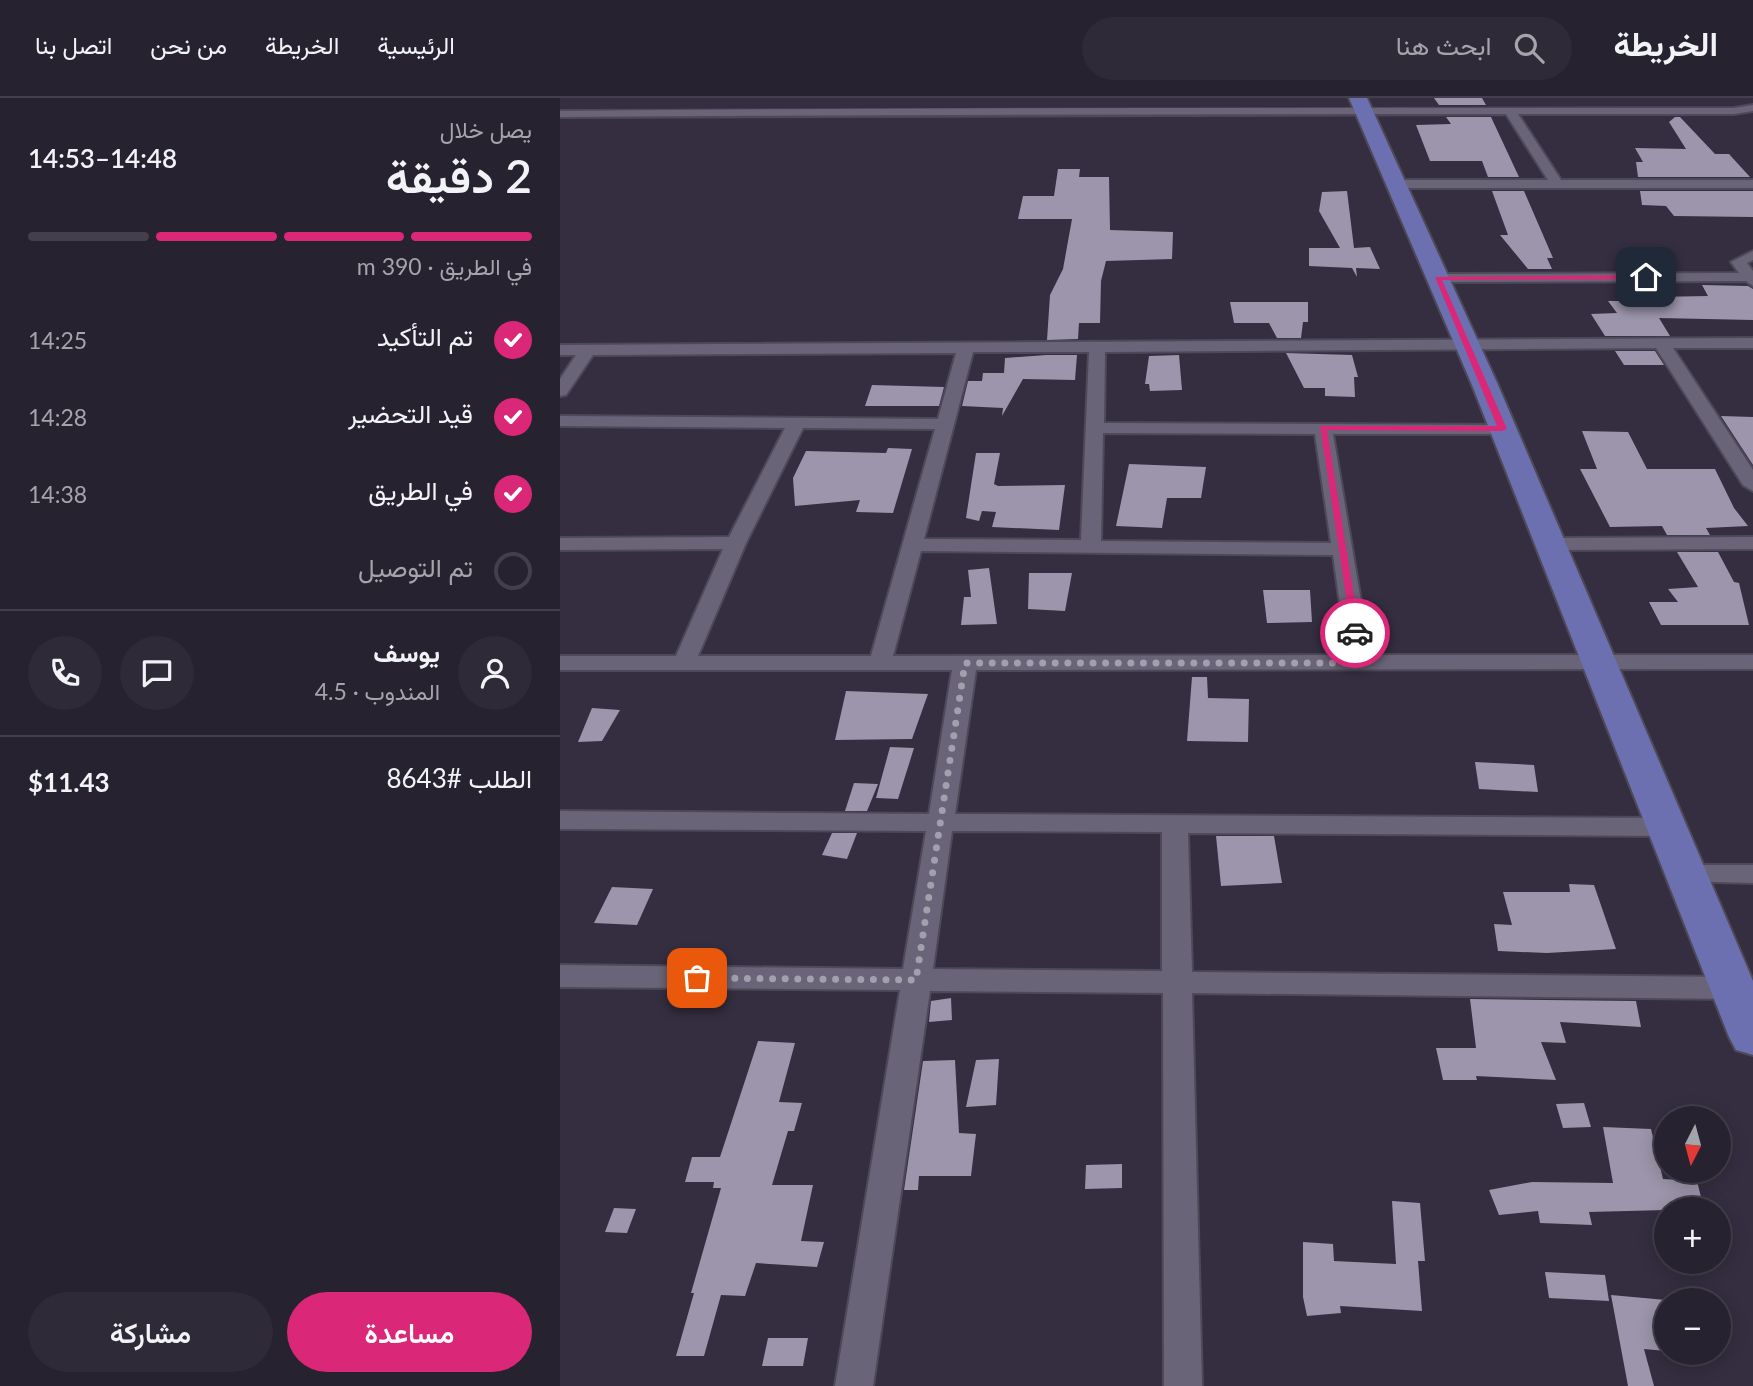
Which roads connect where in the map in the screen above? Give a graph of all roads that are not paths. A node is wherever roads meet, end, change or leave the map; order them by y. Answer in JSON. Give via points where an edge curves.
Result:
{"nodes":[{"id":1,"x":1608,"y":98,"type":"edge"},
{"id":2,"x":1722,"y":98,"type":"edge"},
{"id":3,"x":1363,"y":108,"type":"edge"},
{"id":4,"x":1753,"y":108,"type":"edge"},
{"id":5,"x":1510,"y":111,"type":"junction"},
{"id":6,"x":1619,"y":111,"type":"junction"},
{"id":7,"x":1734,"y":111,"type":"junction"},
{"id":8,"x":560,"y":114,"type":"edge"},
{"id":9,"x":1744,"y":120,"type":"dead end"},
{"id":10,"x":1396,"y":184,"type":"junction"},
{"id":11,"x":1557,"y":184,"type":"junction"},
{"id":12,"x":1753,"y":184,"type":"edge"},
{"id":13,"x":1753,"y":255,"type":"edge"},
{"id":14,"x":1438,"y":278,"type":"junction"},
{"id":15,"x":1751,"y":279,"type":"edge"},
{"id":16,"x":1466,"y":343,"type":"junction"},
{"id":17,"x":1661,"y":343,"type":"junction"},
{"id":18,"x":1753,"y":343,"type":"edge"},
{"id":19,"x":1097,"y":346,"type":"junction"},
{"id":20,"x":966,"y":347,"type":"junction"},
{"id":21,"x":560,"y":350,"type":"edge"},
{"id":22,"x":588,"y":350,"type":"junction"},
{"id":23,"x":560,"y":391,"type":"edge"},
{"id":24,"x":560,"y":421,"type":"edge"},
{"id":25,"x":797,"y":423,"type":"junction"},
{"id":26,"x":944,"y":424,"type":"junction"},
{"id":27,"x":1094,"y":428,"type":"junction"},
{"id":28,"x":1323,"y":428,"type":"junction"},
{"id":29,"x":1502,"y":429,"type":"junction"},
{"id":30,"x":1753,"y":485,"type":"edge"},
{"id":31,"x":736,"y":543,"type":"junction"},
{"id":32,"x":1753,"y":543,"type":"edge"},
{"id":33,"x":560,"y":544,"type":"edge"},
{"id":34,"x":1549,"y":544,"type":"junction"},
{"id":35,"x":911,"y":545,"type":"junction"},
{"id":36,"x":1091,"y":547,"type":"junction"},
{"id":37,"x":1342,"y":549,"type":"junction"},
{"id":38,"x":1598,"y":662,"type":"junction"},
{"id":39,"x":1753,"y":662,"type":"edge"},
{"id":40,"x":560,"y":663,"type":"edge"},
{"id":41,"x":684,"y":663,"type":"junction"},
{"id":42,"x":880,"y":663,"type":"junction"},
{"id":43,"x":965,"y":663,"type":"junction"},
{"id":44,"x":1360,"y":663,"type":"junction"},
{"id":45,"x":560,"y":820,"type":"edge"},
{"id":46,"x":940,"y":822,"type":"junction"},
{"id":47,"x":1175,"y":824,"type":"junction"},
{"id":48,"x":1667,"y":827,"type":"junction"},
{"id":49,"x":1687,"y":874,"type":"junction"},
{"id":50,"x":1753,"y":874,"type":"edge"},
{"id":51,"x":560,"y":976,"type":"edge"},
{"id":52,"x":916,"y":980,"type":"junction"},
{"id":53,"x":1176,"y":983,"type":"junction"},
{"id":54,"x":1733,"y":988,"type":"junction"},
{"id":55,"x":1753,"y":1037,"type":"edge"},
{"id":56,"x":854,"y":1386,"type":"edge"},
{"id":57,"x":1183,"y":1386,"type":"edge"}],
"edges":[{"from":1,"to":6,"type":"street"},
{"from":2,"to":7,"type":"street"},
{"from":3,"to":5,"type":"street"},
{"from":3,"to":8,"type":"street"},
{"from":3,"to":10,"type":"main road"},
{"from":4,"to":7,"type":"street"},
{"from":5,"to":6,"type":"street"},
{"from":5,"to":11,"type":"street"},
{"from":6,"to":7,"type":"street"},
{"from":7,"to":9,"type":"street"},
{"from":10,"to":11,"type":"street"},
{"from":10,"to":14,"type":"main road"},
{"from":11,"to":12,"type":"street"},
{"from":13,"to":15,"type":"street","via":[[1738,262]]},
{"from":14,"to":15,"type":"street"},
{"from":14,"to":16,"type":"main road"},
{"from":16,"to":17,"type":"street"},
{"from":16,"to":19,"type":"street"},
{"from":16,"to":29,"type":"main road"},
{"from":17,"to":18,"type":"street"},
{"from":17,"to":30,"type":"street"},
{"from":19,"to":20,"type":"street"},
{"from":19,"to":27,"type":"street"},
{"from":20,"to":22,"type":"street"},
{"from":20,"to":26,"type":"street"},
{"from":21,"to":22,"type":"street"},
{"from":22,"to":23,"type":"street"},
{"from":24,"to":25,"type":"street"},
{"from":25,"to":26,"type":"street"},
{"from":25,"to":31,"type":"street"},
{"from":26,"to":35,"type":"street"},
{"from":27,"to":28,"type":"street"},
{"from":27,"to":36,"type":"street"},
{"from":28,"to":29,"type":"street"},
{"from":28,"to":37,"type":"street"},
{"from":29,"to":34,"type":"main road"},
{"from":31,"to":33,"type":"street"},
{"from":31,"to":41,"type":"street"},
{"from":32,"to":34,"type":"street"},
{"from":34,"to":38,"type":"main road"},
{"from":35,"to":36,"type":"street"},
{"from":35,"to":42,"type":"street"},
{"from":36,"to":37,"type":"street"},
{"from":37,"to":44,"type":"street"},
{"from":38,"to":39,"type":"street"},
{"from":38,"to":44,"type":"street"},
{"from":38,"to":48,"type":"main road"},
{"from":40,"to":41,"type":"street"},
{"from":41,"to":42,"type":"street"},
{"from":42,"to":43,"type":"street"},
{"from":43,"to":44,"type":"street"},
{"from":43,"to":46,"type":"street"},
{"from":45,"to":46,"type":"street"},
{"from":46,"to":47,"type":"street"},
{"from":46,"to":52,"type":"street"},
{"from":47,"to":48,"type":"street"},
{"from":47,"to":53,"type":"street"},
{"from":48,"to":49,"type":"main road"},
{"from":49,"to":50,"type":"street"},
{"from":49,"to":54,"type":"main road"},
{"from":51,"to":52,"type":"street"},
{"from":52,"to":53,"type":"street"},
{"from":52,"to":56,"type":"street"},
{"from":53,"to":54,"type":"street"},
{"from":53,"to":57,"type":"street"},
{"from":54,"to":55,"type":"main road"}]}
